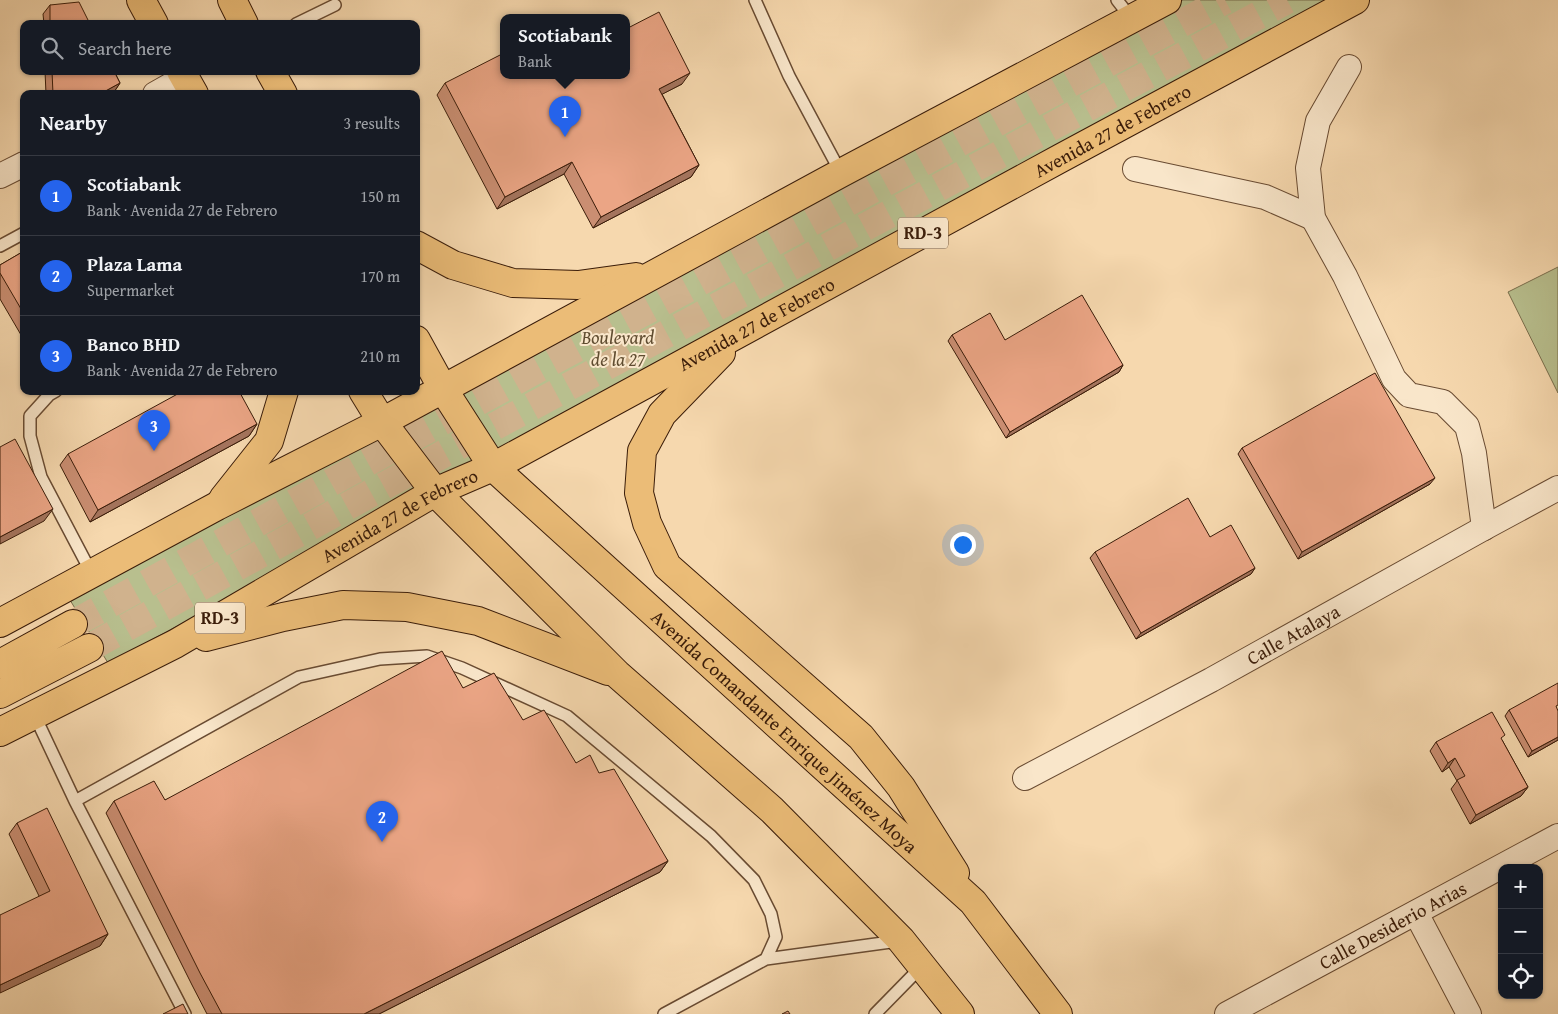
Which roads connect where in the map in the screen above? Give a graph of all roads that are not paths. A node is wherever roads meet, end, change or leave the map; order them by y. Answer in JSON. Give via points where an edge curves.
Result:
{"nodes":[{"id":1,"x":141,"y":0,"type":"edge"},
{"id":2,"x":232,"y":0,"type":"edge"},
{"id":3,"x":756,"y":0,"type":"edge"},
{"id":4,"x":1166,"y":0,"type":"edge"},
{"id":5,"x":1355,"y":0,"type":"edge"},
{"id":6,"x":336,"y":5,"type":"dead end"},
{"id":7,"x":1124,"y":9,"type":"edge"},
{"id":8,"x":152,"y":20,"type":"edge"},
{"id":9,"x":242,"y":20,"type":"edge"},
{"id":10,"x":304,"y":20,"type":"edge"},
{"id":11,"x":1349,"y":67,"type":"dead end"},
{"id":12,"x":272,"y":75,"type":"edge"},
{"id":13,"x":187,"y":81,"type":"edge"},
{"id":14,"x":165,"y":90,"type":"edge"},
{"id":15,"x":281,"y":90,"type":"edge"},
{"id":16,"x":20,"y":166,"type":"edge"},
{"id":17,"x":1135,"y":169,"type":"dead end"},
{"id":18,"x":841,"y":173,"type":"junction"},
{"id":19,"x":0,"y":176,"type":"edge"},
{"id":20,"x":1313,"y":218,"type":"junction"},
{"id":21,"x":20,"y":235,"type":"edge"},
{"id":22,"x":0,"y":246,"type":"edge"},
{"id":23,"x":420,"y":247,"type":"edge"},
{"id":24,"x":652,"y":275,"type":"junction"},
{"id":25,"x":741,"y":333,"type":"junction"},
{"id":26,"x":420,"y":347,"type":"edge"},
{"id":27,"x":443,"y":389,"type":"junction"},
{"id":28,"x":48,"y":395,"type":"edge"},
{"id":29,"x":283,"y":395,"type":"edge"},
{"id":30,"x":365,"y":395,"type":"edge"},
{"id":31,"x":382,"y":422,"type":"junction"},
{"id":32,"x":492,"y":468,"type":"junction"},
{"id":33,"x":1558,"y":488,"type":"edge"},
{"id":34,"x":435,"y":492,"type":"junction"},
{"id":35,"x":217,"y":506,"type":"junction"},
{"id":36,"x":1484,"y":528,"type":"junction"},
{"id":37,"x":92,"y":574,"type":"junction"},
{"id":38,"x":0,"y":623,"type":"edge"},
{"id":39,"x":73,"y":624,"type":"tunnel mouth"},
{"id":40,"x":175,"y":644,"type":"junction"},
{"id":41,"x":88,"y":648,"type":"tunnel mouth"},
{"id":42,"x":0,"y":664,"type":"edge"},
{"id":43,"x":617,"y":674,"type":"junction"},
{"id":44,"x":0,"y":694,"type":"edge"},
{"id":45,"x":34,"y":714,"type":"junction"},
{"id":46,"x":0,"y":732,"type":"edge"},
{"id":47,"x":1025,"y":778,"type":"dead end"},
{"id":48,"x":74,"y":801,"type":"junction"},
{"id":49,"x":1558,"y":836,"type":"edge"},
{"id":50,"x":973,"y":902,"type":"junction"},
{"id":51,"x":1416,"y":913,"type":"junction"},
{"id":52,"x":901,"y":940,"type":"junction"},
{"id":53,"x":766,"y":959,"type":"junction"},
{"id":54,"x":922,"y":966,"type":"junction"},
{"id":55,"x":186,"y":1014,"type":"edge"},
{"id":56,"x":665,"y":1014,"type":"edge"},
{"id":57,"x":875,"y":1014,"type":"edge"},
{"id":58,"x":960,"y":1014,"type":"edge"},
{"id":59,"x":1058,"y":1014,"type":"edge"},
{"id":60,"x":1227,"y":1014,"type":"edge"},
{"id":61,"x":1469,"y":1014,"type":"edge"}],
"edges":[{"from":1,"to":8,"type":"main road"},
{"from":2,"to":9,"type":"main road"},
{"from":3,"to":18,"type":"lane","via":[[788,76]]},
{"from":4,"to":7,"type":"main road"},
{"from":5,"to":25,"type":"main road","name":"Avenida 27 de Febrero","number":"RD-3"},
{"from":6,"to":10,"type":"lane"},
{"from":7,"to":18,"type":"main road"},
{"from":11,"to":20,"type":"street","via":[[1318,121],[1308,168]]},
{"from":12,"to":15,"type":"main road"},
{"from":13,"to":14,"type":"street"},
{"from":16,"to":19,"type":"street"},
{"from":17,"to":20,"type":"street","via":[[1265,197]]},
{"from":18,"to":24,"type":"main road"},
{"from":20,"to":36,"type":"street","via":[[1345,276],[1394,379],[1409,395],[1443,402],[1468,426]]},
{"from":21,"to":22,"type":"lane"},
{"from":23,"to":24,"type":"main road","via":[[452,265],[513,283],[578,285]]},
{"from":24,"to":27,"type":"main road"},
{"from":25,"to":32,"type":"main road","name":"Avenida 27 de Febrero","number":"RD-3"},
{"from":25,"to":50,"type":"main road","via":[[662,414],[642,451],[639,493],[647,523],[666,566],[861,738],[901,787]]},
{"from":26,"to":27,"type":"main road","name":"Avenida Comandante Enrique Jiménez Moya"},
{"from":27,"to":31,"type":"main road"},
{"from":27,"to":32,"type":"main road","name":"Avenida Comandante Enrique Jiménez Moya"},
{"from":28,"to":37,"type":"lane","via":[[30,416],[30,436],[41,477]]},
{"from":29,"to":35,"type":"main road","via":[[269,441]]},
{"from":30,"to":31,"type":"main road"},
{"from":31,"to":34,"type":"main road"},
{"from":31,"to":35,"type":"main road"},
{"from":32,"to":34,"type":"main road","name":"Avenida 27 de Febrero","number":"RD-3"},
{"from":32,"to":50,"type":"main road","name":"Avenida Comandante Enrique Jiménez Moya"},
{"from":33,"to":36,"type":"street","name":"Calle Atalaya"},
{"from":34,"to":40,"type":"main road","name":"Avenida 27 de Febrero","number":"RD-3"},
{"from":34,"to":43,"type":"main road"},
{"from":35,"to":37,"type":"main road"},
{"from":36,"to":47,"type":"street","name":"Calle Atalaya","via":[[1212,680]]},
{"from":37,"to":38,"type":"main road"},
{"from":39,"to":42,"type":"main road"},
{"from":40,"to":43,"type":"main road","via":[[343,605],[407,607],[478,621]]},
{"from":40,"to":45,"type":"main road","name":"Avenida 27 de Febrero","number":"RD-3"},
{"from":41,"to":44,"type":"main road"},
{"from":43,"to":52,"type":"main road","via":[[772,810]]},
{"from":45,"to":46,"type":"main road","name":"Avenida 27 de Febrero","number":"RD-3"},
{"from":45,"to":48,"type":"lane"},
{"from":48,"to":53,"type":"lane","via":[[299,677],[380,659],[427,656],[462,668],[567,716],[711,836],[754,880],[771,914],[776,937]]},
{"from":48,"to":55,"type":"lane"},
{"from":49,"to":51,"type":"street","name":"Calle Desiderio Arias"},
{"from":50,"to":59,"type":"main road","name":"Avenida Comandante Enrique Jiménez Moya"},
{"from":51,"to":60,"type":"street","name":"Calle Desiderio Arias"},
{"from":51,"to":61,"type":"street"},
{"from":52,"to":53,"type":"lane"},
{"from":52,"to":54,"type":"main road"},
{"from":53,"to":56,"type":"lane"},
{"from":54,"to":57,"type":"lane"},
{"from":54,"to":58,"type":"main road"}]}
